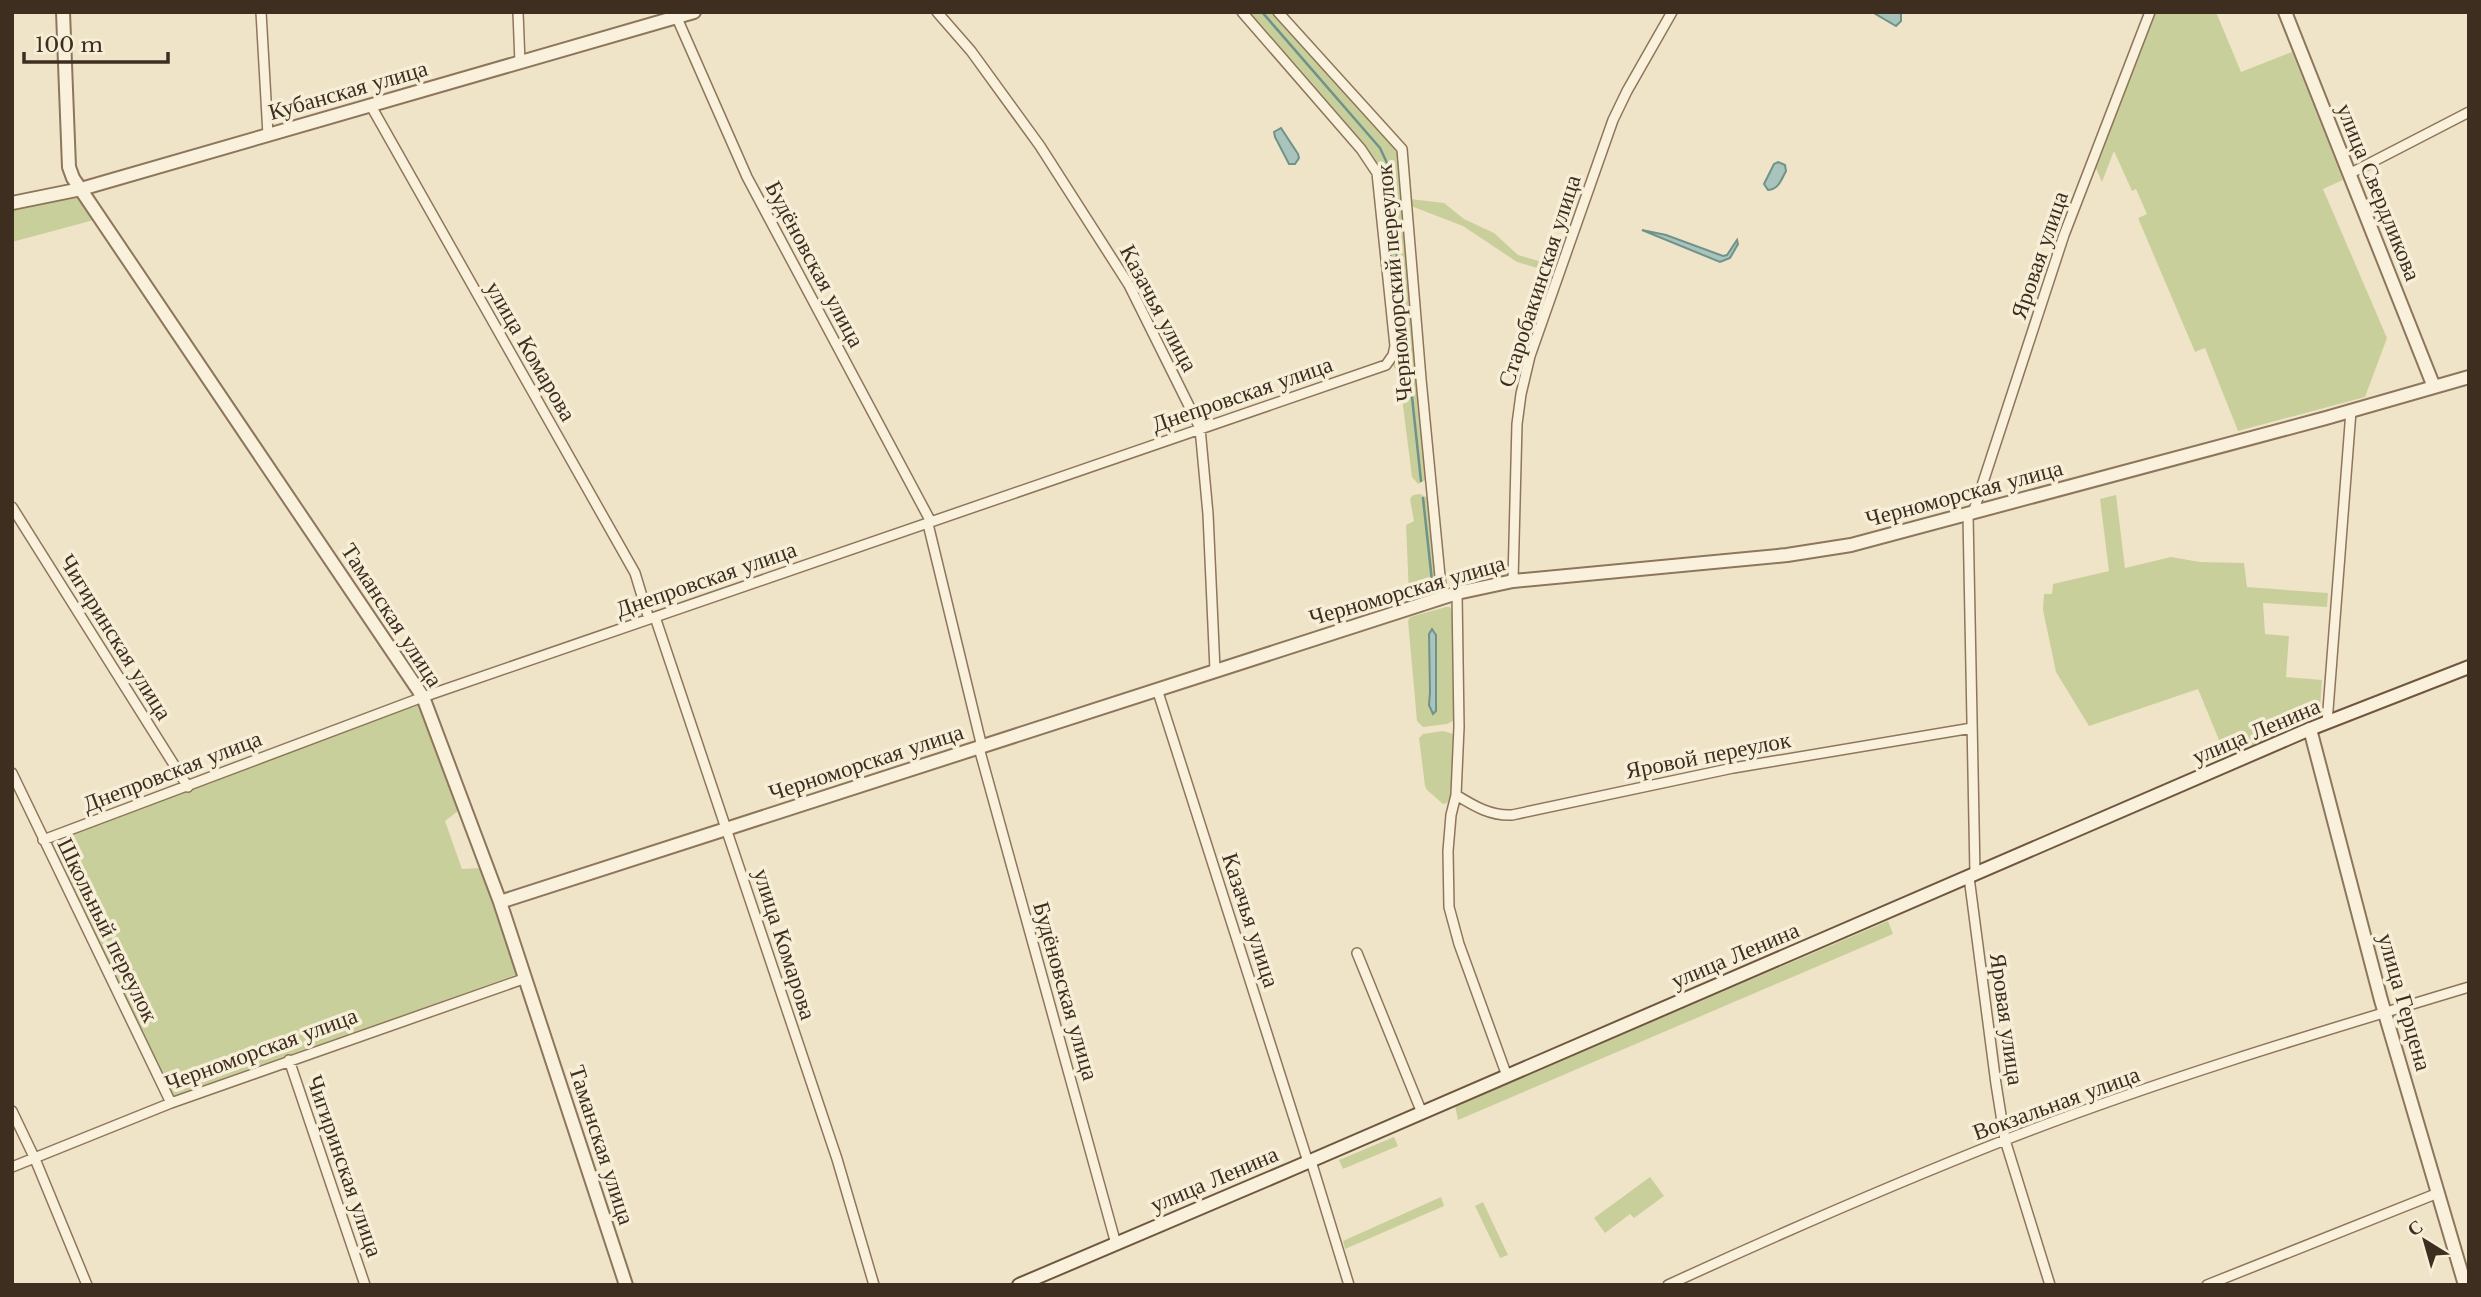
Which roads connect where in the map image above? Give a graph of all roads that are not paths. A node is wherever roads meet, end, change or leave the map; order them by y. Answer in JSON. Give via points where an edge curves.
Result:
{"nodes":[{"id":1,"x":62,"y":12,"type":"edge"},
{"id":2,"x":261,"y":12,"type":"edge"},
{"id":3,"x":518,"y":12,"type":"edge"},
{"id":4,"x":694,"y":12,"type":"edge"},
{"id":5,"x":937,"y":12,"type":"edge"},
{"id":6,"x":1242,"y":12,"type":"edge"},
{"id":7,"x":1278,"y":12,"type":"edge"},
{"id":8,"x":1672,"y":12,"type":"edge"},
{"id":9,"x":2150,"y":12,"type":"edge"},
{"id":10,"x":2285,"y":12,"type":"edge"},
{"id":11,"x":677,"y":18,"type":"junction"},
{"id":12,"x":520,"y":63,"type":"junction"},
{"id":13,"x":371,"y":106,"type":"junction"},
{"id":14,"x":2469,"y":112,"type":"edge"},
{"id":15,"x":268,"y":135,"type":"junction"},
{"id":16,"x":2349,"y":174,"type":"junction"},
{"id":17,"x":81,"y":189,"type":"junction"},
{"id":18,"x":12,"y":203,"type":"edge"},
{"id":19,"x":2468,"y":379,"type":"edge"},
{"id":20,"x":2434,"y":387,"type":"junction"},
{"id":21,"x":2351,"y":411,"type":"junction"},
{"id":22,"x":1200,"y":428,"type":"junction"},
{"id":23,"x":12,"y":507,"type":"edge"},
{"id":24,"x":1970,"y":514,"type":"junction"},
{"id":25,"x":930,"y":523,"type":"junction"},
{"id":26,"x":1513,"y":580,"type":"junction"},
{"id":27,"x":1457,"y":593,"type":"junction"},
{"id":28,"x":1443,"y":597,"type":"junction"},
{"id":29,"x":652,"y":618,"type":"junction"},
{"id":30,"x":2469,"y":667,"type":"edge"},
{"id":31,"x":1214,"y":670,"type":"junction"},
{"id":32,"x":1157,"y":689,"type":"junction"},
{"id":33,"x":423,"y":697,"type":"junction"},
{"id":34,"x":2327,"y":723,"type":"junction"},
{"id":35,"x":1972,"y":728,"type":"junction"},
{"id":36,"x":2310,"y":729,"type":"junction"},
{"id":37,"x":980,"y":748,"type":"junction"},
{"id":38,"x":12,"y":773,"type":"edge"},
{"id":39,"x":188,"y":787,"type":"junction"},
{"id":40,"x":1456,"y":795,"type":"junction"},
{"id":41,"x":727,"y":828,"type":"junction"},
{"id":42,"x":43,"y":840,"type":"junction"},
{"id":43,"x":1972,"y":875,"type":"junction"},
{"id":44,"x":500,"y":902,"type":"junction"},
{"id":45,"x":1357,"y":953,"type":"dead end"},
{"id":46,"x":526,"y":978,"type":"junction"},
{"id":47,"x":2469,"y":987,"type":"edge"},
{"id":48,"x":2385,"y":1012,"type":"junction"},
{"id":49,"x":289,"y":1060,"type":"junction"},
{"id":50,"x":1507,"y":1076,"type":"junction"},
{"id":51,"x":171,"y":1103,"type":"junction"},
{"id":52,"x":12,"y":1111,"type":"edge"},
{"id":53,"x":1422,"y":1113,"type":"junction"},
{"id":54,"x":2005,"y":1140,"type":"junction"},
{"id":55,"x":35,"y":1159,"type":"junction"},
{"id":56,"x":1310,"y":1162,"type":"junction"},
{"id":57,"x":12,"y":1167,"type":"edge"},
{"id":58,"x":2438,"y":1193,"type":"junction"},
{"id":59,"x":1116,"y":1244,"type":"junction"},
{"id":60,"x":87,"y":1285,"type":"edge"},
{"id":61,"x":365,"y":1285,"type":"edge"},
{"id":62,"x":626,"y":1285,"type":"edge"},
{"id":63,"x":874,"y":1285,"type":"edge"},
{"id":64,"x":1019,"y":1285,"type":"edge"},
{"id":65,"x":1349,"y":1285,"type":"edge"},
{"id":66,"x":1668,"y":1285,"type":"edge"},
{"id":67,"x":2050,"y":1285,"type":"edge"},
{"id":68,"x":2207,"y":1285,"type":"edge"},
{"id":69,"x":2465,"y":1285,"type":"edge"}],
"edges":[{"from":1,"to":17,"type":"street","name":"Таманская улица","via":[[69,167]]},
{"from":2,"to":15,"type":"street"},
{"from":3,"to":12,"type":"street"},
{"from":4,"to":11,"type":"street","name":"Кубанская улица"},
{"from":5,"to":22,"type":"street","name":"Казачья улица","via":[[1040,146],[1129,285]]},
{"from":6,"to":22,"type":"street","name":"Днепровская улица","via":[[1377,173],[1395,346],[1385,365]]},
{"from":7,"to":28,"type":"street","name":"Черноморский переулок","via":[[1402,149]]},
{"from":8,"to":26,"type":"street","name":"Старобакинская улица","via":[[1613,120],[1530,356],[1517,424]]},
{"from":9,"to":24,"type":"street","name":"Яровая улица","via":[[2064,235]]},
{"from":10,"to":16,"type":"street","name":"улица Свердликова"},
{"from":11,"to":12,"type":"street","name":"Кубанская улица"},
{"from":11,"to":25,"type":"street","name":"Будёновская улица","via":[[747,177]]},
{"from":12,"to":13,"type":"street","name":"Кубанская улица"},
{"from":13,"to":15,"type":"street","name":"Кубанская улица"},
{"from":13,"to":29,"type":"street","name":"улица Комарова","via":[[635,573]]},
{"from":14,"to":16,"type":"street"},
{"from":15,"to":17,"type":"street","name":"Кубанская улица"},
{"from":16,"to":20,"type":"street","name":"улица Свердликова"},
{"from":17,"to":18,"type":"street","name":"Кубанская улица"},
{"from":17,"to":33,"type":"street","name":"Таманская улица"},
{"from":19,"to":20,"type":"street","name":"Черноморская улица"},
{"from":20,"to":21,"type":"street","name":"Черноморская улица"},
{"from":21,"to":24,"type":"street","name":"Черноморская улица"},
{"from":21,"to":34,"type":"street"},
{"from":22,"to":25,"type":"street","name":"Днепровская улица"},
{"from":22,"to":31,"type":"street","name":"Казачья улица"},
{"from":23,"to":39,"type":"street","name":"Чигиринская улица"},
{"from":24,"to":26,"type":"street","name":"Черноморская улица","via":[[1874,540],[1801,553]]},
{"from":24,"to":35,"type":"street","name":"Яровая улица"},
{"from":25,"to":29,"type":"street","name":"Днепровская улица"},
{"from":25,"to":37,"type":"street","name":"Будёновская улица"},
{"from":26,"to":27,"type":"street","name":"Черноморская улица"},
{"from":27,"to":28,"type":"street","name":"Черноморская улица"},
{"from":27,"to":40,"type":"street"},
{"from":28,"to":31,"type":"street","name":"Черноморская улица"},
{"from":29,"to":33,"type":"street","name":"Днепровская улица"},
{"from":29,"to":41,"type":"street","name":"улица Комарова"},
{"from":30,"to":34,"type":"street","name":"улица Ленина"},
{"from":31,"to":32,"type":"street","name":"Черноморская улица"},
{"from":32,"to":37,"type":"street","name":"Черноморская улица"},
{"from":32,"to":56,"type":"street","name":"Казачья улица"},
{"from":33,"to":39,"type":"street","name":"Днепровская улица"},
{"from":33,"to":44,"type":"street","name":"Таманская улица"},
{"from":34,"to":36,"type":"street","name":"улица Ленина"},
{"from":35,"to":40,"type":"street","name":"Яровой переулок","via":[[1733,768],[1512,815],[1480,810]]},
{"from":35,"to":43,"type":"street","name":"Яровая улица"},
{"from":36,"to":43,"type":"street","name":"улица Ленина"},
{"from":36,"to":48,"type":"street","name":"улица Герцена"},
{"from":37,"to":41,"type":"street","name":"Черноморская улица"},
{"from":37,"to":59,"type":"street","name":"Будёновская улица"},
{"from":38,"to":42,"type":"street","name":"Школьный переулок"},
{"from":39,"to":42,"type":"street","name":"Днепровская улица"},
{"from":40,"to":50,"type":"street","via":[[1448,851],[1450,915]]},
{"from":41,"to":44,"type":"street","name":"Черноморская улица"},
{"from":41,"to":63,"type":"street","name":"улица Комарова"},
{"from":42,"to":51,"type":"street","name":"Школьный переулок"},
{"from":43,"to":50,"type":"street","name":"улица Ленина"},
{"from":43,"to":54,"type":"street","name":"Яровая улица"},
{"from":44,"to":46,"type":"street","name":"Таманская улица"},
{"from":45,"to":53,"type":"street"},
{"from":46,"to":49,"type":"street","name":"Черноморская улица"},
{"from":46,"to":62,"type":"street","name":"Таманская улица"},
{"from":47,"to":48,"type":"street","name":"Вокзальная улица"},
{"from":48,"to":54,"type":"street","name":"Вокзальная улица"},
{"from":48,"to":58,"type":"street","name":"улица Герцена"},
{"from":49,"to":51,"type":"street","name":"Черноморская улица"},
{"from":49,"to":61,"type":"street","name":"Чигиринская улица"},
{"from":50,"to":53,"type":"street","name":"улица Ленина"},
{"from":51,"to":55,"type":"street","name":"Черноморская улица"},
{"from":52,"to":55,"type":"street"},
{"from":53,"to":56,"type":"street","name":"улица Ленина"},
{"from":54,"to":66,"type":"street","name":"Вокзальная улица"},
{"from":54,"to":67,"type":"street","name":"Яровая улица"},
{"from":55,"to":57,"type":"street","name":"Черноморская улица"},
{"from":55,"to":60,"type":"street"},
{"from":56,"to":59,"type":"street","name":"улица Ленина"},
{"from":56,"to":65,"type":"street","name":"Казачья улица"},
{"from":58,"to":68,"type":"street"},
{"from":58,"to":69,"type":"street","name":"улица Герцена"},
{"from":59,"to":64,"type":"street","name":"улица Ленина"}]}
